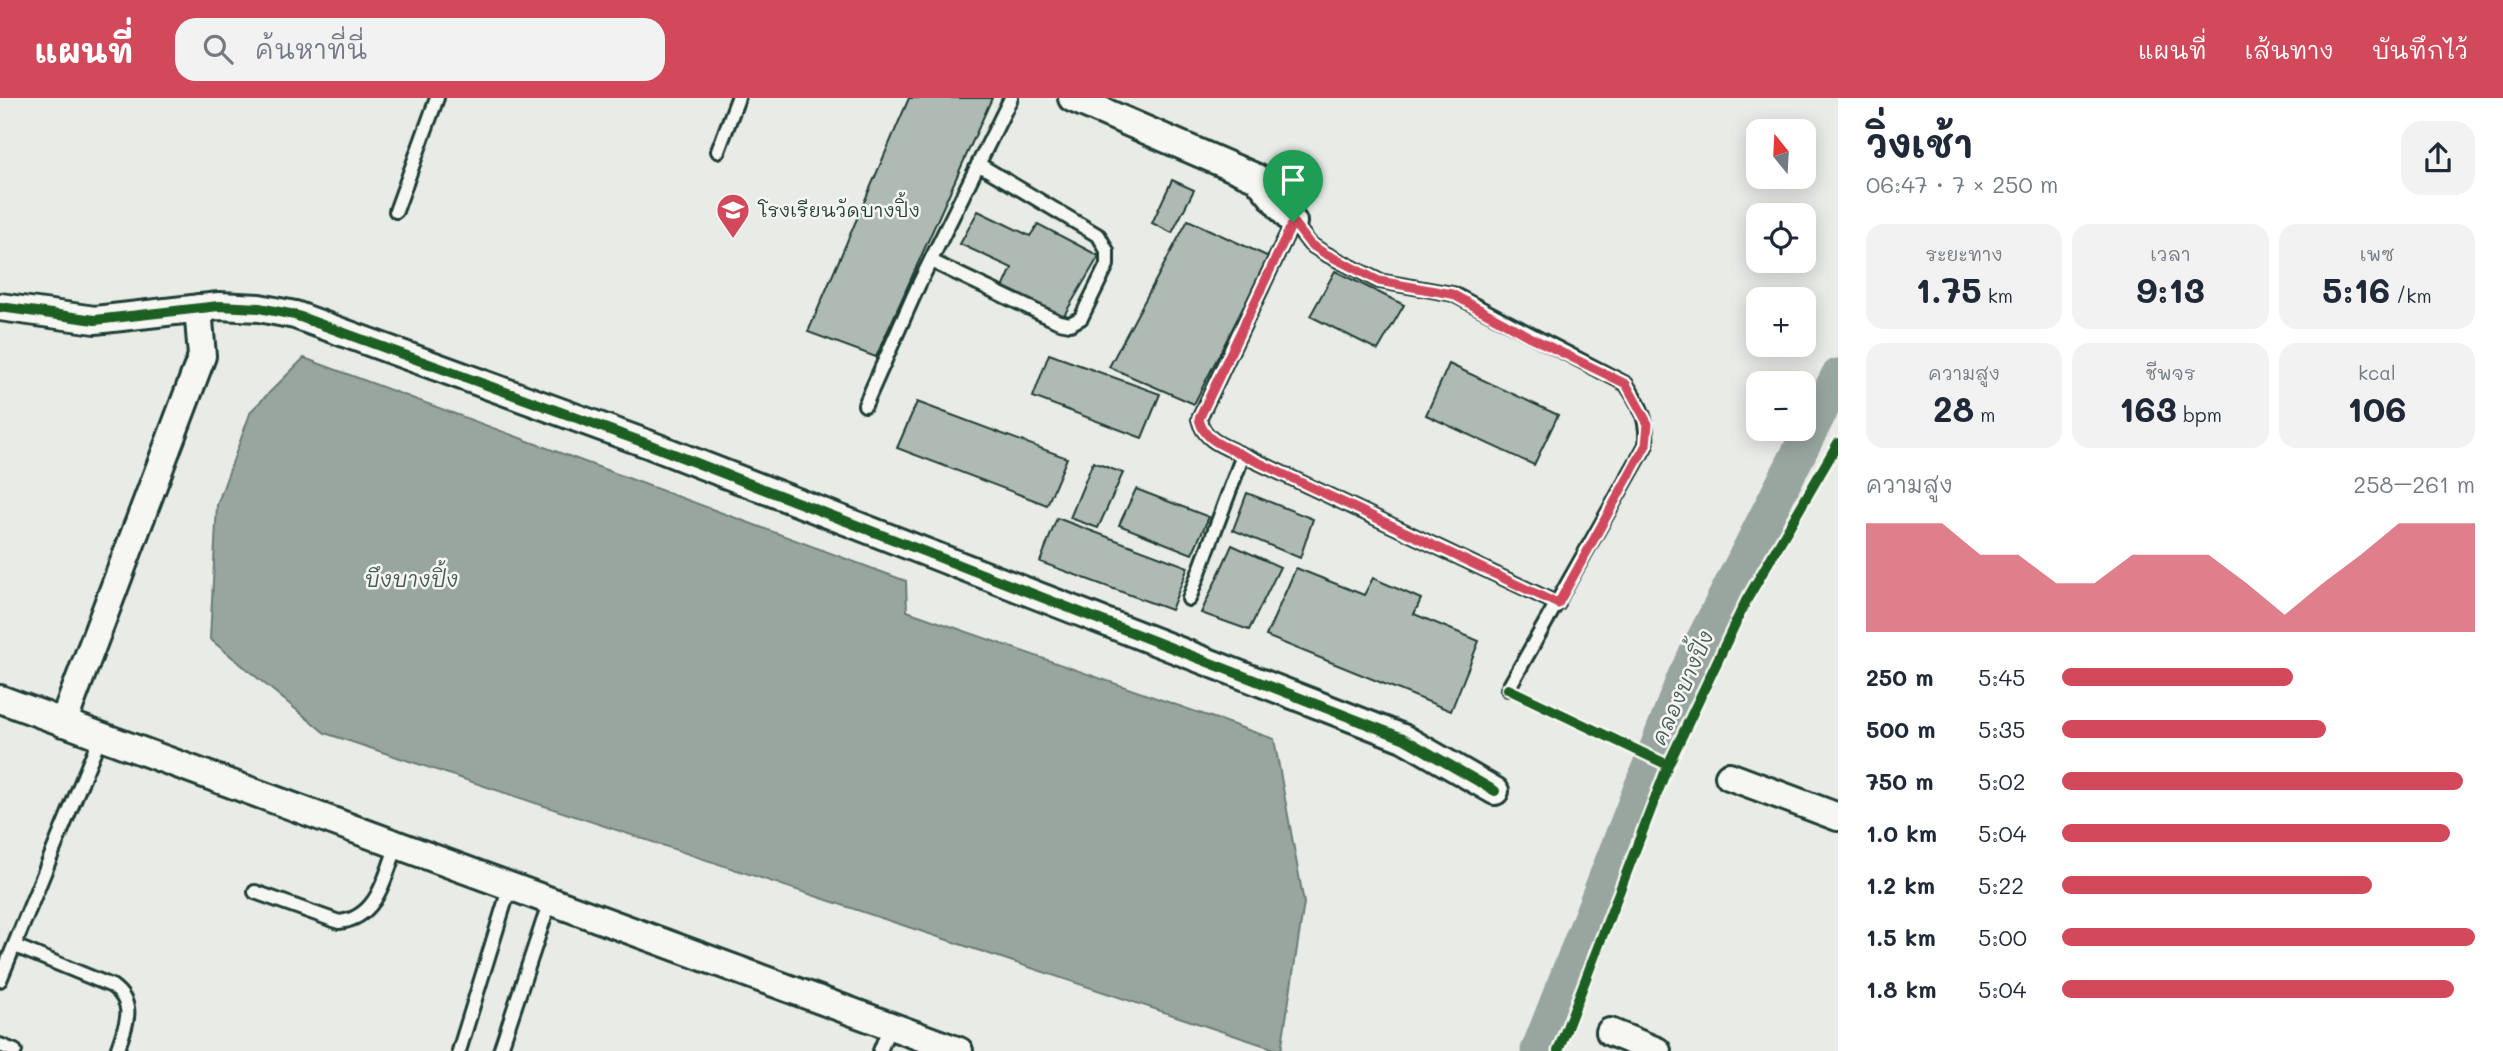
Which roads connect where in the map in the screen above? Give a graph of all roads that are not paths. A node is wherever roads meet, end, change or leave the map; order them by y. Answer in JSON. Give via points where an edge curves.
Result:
{"nodes":[{"id":1,"x":437,"y":98,"type":"edge"},
{"id":2,"x":738,"y":98,"type":"edge"},
{"id":3,"x":1011,"y":98,"type":"edge"},
{"id":4,"x":1072,"y":98,"type":"edge"},
{"id":5,"x":718,"y":151,"type":"dead end"},
{"id":6,"x":978,"y":164,"type":"junction"},
{"id":7,"x":396,"y":211,"type":"dead end"},
{"id":8,"x":1293,"y":222,"type":"junction"},
{"id":9,"x":930,"y":261,"type":"junction"},
{"id":10,"x":0,"y":306,"type":"edge"},
{"id":11,"x":198,"y":308,"type":"junction"},
{"id":12,"x":865,"y":405,"type":"dead end"},
{"id":13,"x":1243,"y":455,"type":"junction"},
{"id":14,"x":1189,"y":599,"type":"dead end"},
{"id":15,"x":1558,"y":604,"type":"junction"},
{"id":16,"x":1508,"y":690,"type":"dead end"},
{"id":17,"x":0,"y":699,"type":"edge"},
{"id":18,"x":63,"y":723,"type":"junction"},
{"id":19,"x":100,"y":737,"type":"junction"},
{"id":20,"x":1729,"y":776,"type":"dead end"},
{"id":21,"x":1496,"y":791,"type":"dead end"},
{"id":22,"x":1838,"y":817,"type":"edge"},
{"id":23,"x":397,"y":845,"type":"junction"},
{"id":24,"x":510,"y":886,"type":"junction"},
{"id":25,"x":255,"y":892,"type":"dead end"},
{"id":26,"x":550,"y":901,"type":"junction"},
{"id":27,"x":15,"y":946,"type":"junction"},
{"id":28,"x":0,"y":980,"type":"edge"},
{"id":29,"x":891,"y":1026,"type":"junction"},
{"id":30,"x":1610,"y":1032,"type":"dead end"},
{"id":31,"x":0,"y":1045,"type":"edge"},
{"id":32,"x":15,"y":1051,"type":"edge"},
{"id":33,"x":117,"y":1051,"type":"edge"},
{"id":34,"x":459,"y":1051,"type":"edge"},
{"id":35,"x":500,"y":1051,"type":"edge"},
{"id":36,"x":880,"y":1051,"type":"edge"},
{"id":37,"x":959,"y":1051,"type":"edge"},
{"id":38,"x":1657,"y":1051,"type":"edge"}],
"edges":[{"from":1,"to":7,"type":"lane"},
{"from":2,"to":5,"type":"lane"},
{"from":3,"to":6,"type":"lane"},
{"from":4,"to":8,"type":"street","via":[[1257,178]]},
{"from":6,"to":9,"type":"lane"},
{"from":6,"to":9,"type":"lane","via":[[1099,236],[1107,251],[1107,265],[1081,318],[1059,323]]},
{"from":8,"to":13,"type":"lane","via":[[1199,419],[1210,439]]},
{"from":8,"to":15,"type":"lane","via":[[1310,244],[1379,281],[1452,294],[1626,384],[1648,424],[1646,445]]},
{"from":9,"to":12,"type":"lane"},
{"from":10,"to":11,"type":"street","via":[[95,320]]},
{"from":11,"to":18,"type":"street","via":[[202,356]]},
{"from":11,"to":21,"type":"street","via":[[259,308],[295,315],[635,439],[1403,738]]},
{"from":13,"to":14,"type":"lane"},
{"from":13,"to":15,"type":"lane"},
{"from":15,"to":16,"type":"lane"},
{"from":17,"to":18,"type":"street"},
{"from":18,"to":19,"type":"street"},
{"from":19,"to":23,"type":"street"},
{"from":19,"to":27,"type":"lane"},
{"from":20,"to":22,"type":"street"},
{"from":23,"to":24,"type":"street"},
{"from":23,"to":25,"type":"lane","via":[[377,898],[354,920],[339,922]]},
{"from":24,"to":26,"type":"street"},
{"from":24,"to":34,"type":"lane"},
{"from":26,"to":29,"type":"street"},
{"from":26,"to":35,"type":"lane"},
{"from":27,"to":28,"type":"lane"},
{"from":27,"to":33,"type":"lane","via":[[123,994],[129,1014]]},
{"from":29,"to":36,"type":"lane"},
{"from":29,"to":37,"type":"street"},
{"from":30,"to":38,"type":"street"},
{"from":31,"to":32,"type":"lane"}]}
